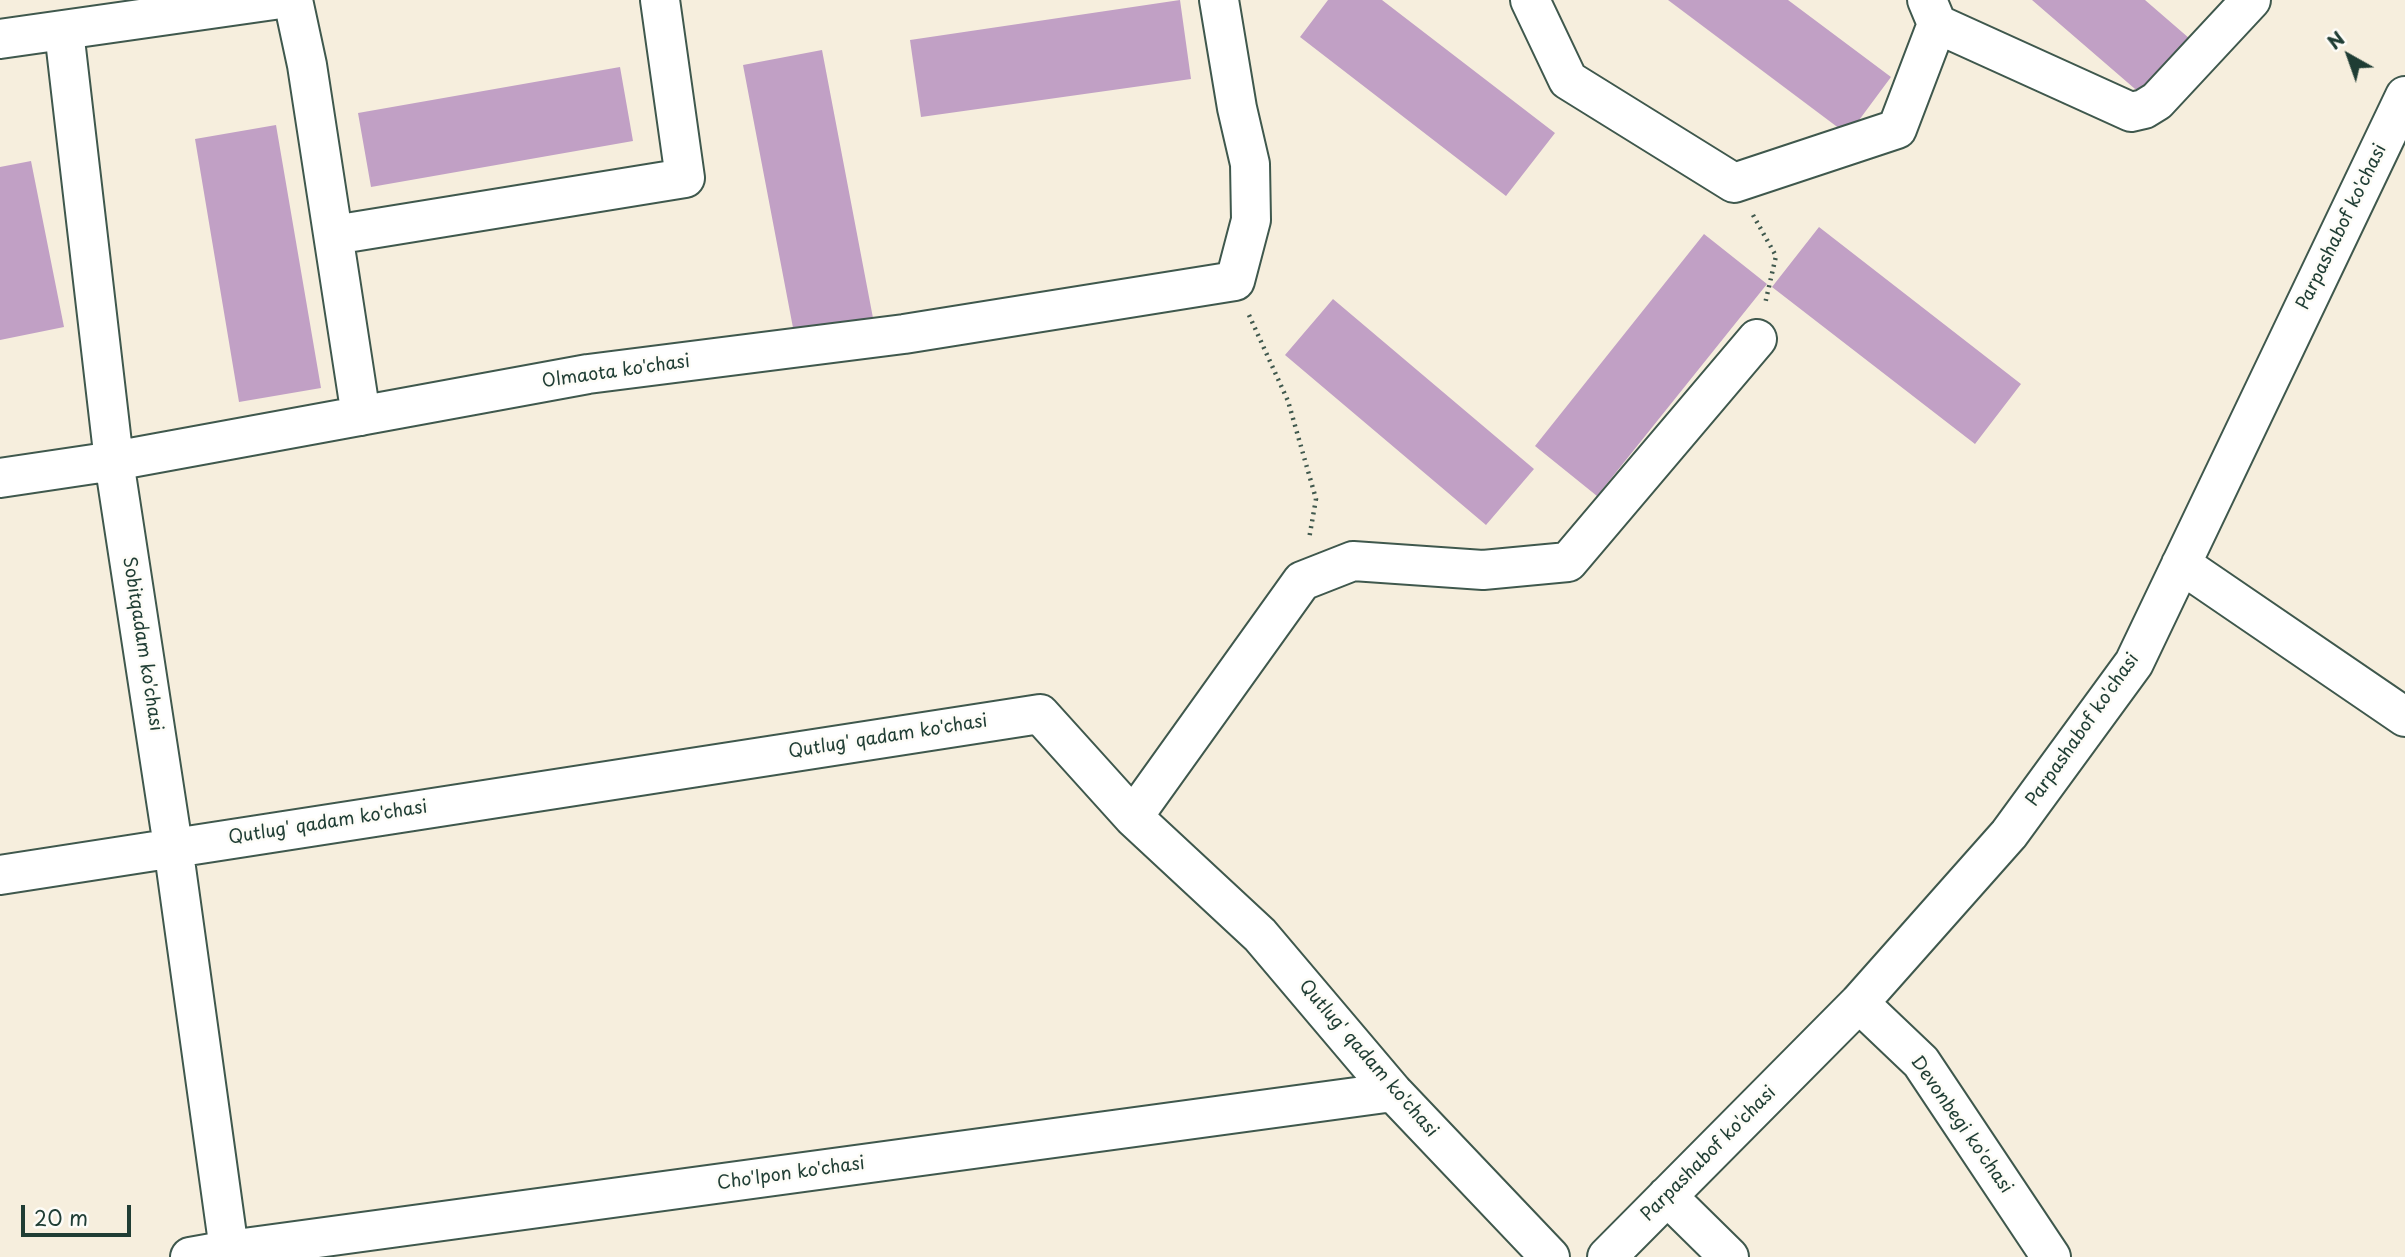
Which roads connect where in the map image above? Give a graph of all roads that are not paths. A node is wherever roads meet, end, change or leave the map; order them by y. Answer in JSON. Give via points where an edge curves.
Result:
{"nodes":[{"id":1,"x":274,"y":0,"type":"edge"},
{"id":2,"x":293,"y":0,"type":"edge"},
{"id":3,"x":660,"y":0,"type":"edge"},
{"id":4,"x":1219,"y":0,"type":"edge"},
{"id":5,"x":1530,"y":0,"type":"edge"},
{"id":6,"x":2251,"y":0,"type":"edge"},
{"id":7,"x":1932,"y":12,"type":"edge"},
{"id":8,"x":64,"y":31,"type":"junction"},
{"id":9,"x":0,"y":39,"type":"edge"},
{"id":10,"x":2405,"y":96,"type":"edge"},
{"id":11,"x":334,"y":235,"type":"junction"},
{"id":12,"x":1757,"y":339,"type":"road end"},
{"id":13,"x":361,"y":416,"type":"junction"},
{"id":14,"x":114,"y":461,"type":"junction"},
{"id":15,"x":0,"y":478,"type":"edge"},
{"id":16,"x":2181,"y":564,"type":"junction"},
{"id":17,"x":2405,"y":717,"type":"edge"},
{"id":18,"x":1133,"y":817,"type":"junction"},
{"id":19,"x":173,"y":846,"type":"junction"},
{"id":20,"x":0,"y":874,"type":"edge"},
{"id":21,"x":1859,"y":1003,"type":"junction"},
{"id":22,"x":1393,"y":1092,"type":"junction"},
{"id":23,"x":1667,"y":1196,"type":"junction"},
{"id":24,"x":229,"y":1253,"type":"edge"},
{"id":25,"x":190,"y":1257,"type":"edge"},
{"id":26,"x":1550,"y":1257,"type":"edge"},
{"id":27,"x":1607,"y":1257,"type":"edge"},
{"id":28,"x":1729,"y":1257,"type":"edge"},
{"id":29,"x":2051,"y":1257,"type":"edge"}],
"edges":[{"from":1,"to":8,"type":"street"},
{"from":2,"to":11,"type":"street"},
{"from":3,"to":11,"type":"street","via":[[685,178]]},
{"from":4,"to":13,"type":"street","name":"Olmaota ko'chasi","via":[[1250,164],[1251,220],[1234,281],[904,334],[588,374]]},
{"from":5,"to":7,"type":"street","via":[[1568,80],[1734,183],[1897,129]]},
{"from":6,"to":7,"type":"street","via":[[2157,101],[2131,112]]},
{"from":8,"to":9,"type":"street"},
{"from":8,"to":14,"type":"street","name":"Sobitqadam ko'chasi"},
{"from":10,"to":16,"type":"street","name":"Parpashabof ko'chasi"},
{"from":11,"to":13,"type":"street"},
{"from":12,"to":18,"type":"street","via":[[1567,562],[1483,570],[1353,561],[1302,581]]},
{"from":13,"to":14,"type":"street","name":"Olmaota ko'chasi"},
{"from":14,"to":15,"type":"street","name":"Olmaota ko'chasi"},
{"from":14,"to":19,"type":"street","name":"Sobitqadam ko'chasi"},
{"from":16,"to":17,"type":"street"},
{"from":16,"to":21,"type":"street","name":"Parpashabof ko'chasi","via":[[2134,663],[2025,813]]},
{"from":18,"to":19,"type":"street","name":"Qutlug' qadam ko'chasi","via":[[1040,714]]},
{"from":18,"to":22,"type":"street","name":"Qutlug' qadam ko'chasi","via":[[1260,935]]},
{"from":19,"to":20,"type":"street","name":"Qutlug' qadam ko'chasi"},
{"from":19,"to":24,"type":"street","name":"Sobitqadam ko'chasi"},
{"from":21,"to":23,"type":"street","name":"Parpashabof ko'chasi"},
{"from":21,"to":29,"type":"street","name":"Devonbegi ko'chasi","via":[[1921,1062]]},
{"from":22,"to":24,"type":"street","name":"Cho'lpon ko'chasi"},
{"from":22,"to":26,"type":"street","name":"Qutlug' qadam ko'chasi"},
{"from":23,"to":27,"type":"street","name":"Parpashabof ko'chasi"},
{"from":23,"to":28,"type":"street"},
{"from":24,"to":25,"type":"street","name":"Cho'lpon ko'chasi"}]}
